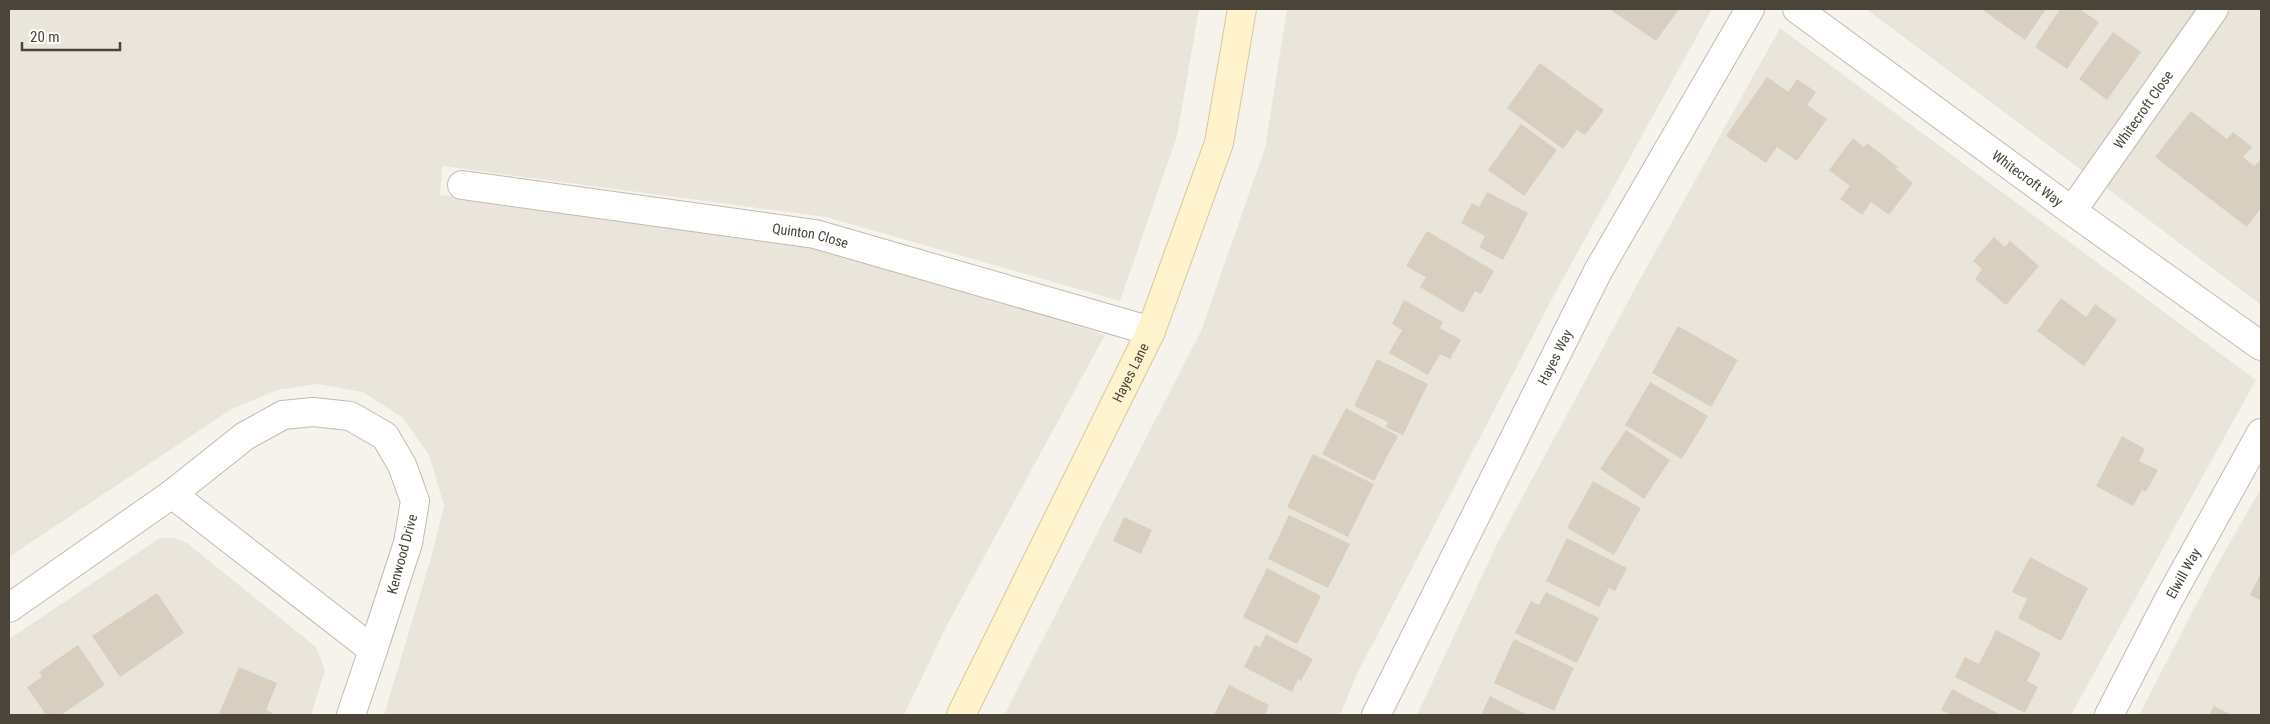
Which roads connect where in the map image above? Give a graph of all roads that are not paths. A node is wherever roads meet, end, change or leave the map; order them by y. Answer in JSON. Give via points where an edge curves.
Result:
{"nodes":[{"id":1,"x":1242,"y":9,"type":"edge"},
{"id":2,"x":1750,"y":9,"type":"edge"},
{"id":3,"x":1797,"y":9,"type":"edge"},
{"id":4,"x":2214,"y":9,"type":"edge"},
{"id":5,"x":462,"y":185,"type":"dead end"},
{"id":6,"x":2072,"y":211,"type":"junction"},
{"id":7,"x":1151,"y":331,"type":"junction"},
{"id":8,"x":2261,"y":346,"type":"edge"},
{"id":9,"x":2261,"y":433,"type":"edge"},
{"id":10,"x":172,"y":494,"type":"junction"},
{"id":11,"x":9,"y":608,"type":"edge"},
{"id":12,"x":372,"y":650,"type":"junction"},
{"id":13,"x":351,"y":715,"type":"edge"},
{"id":14,"x":961,"y":715,"type":"edge"},
{"id":15,"x":1376,"y":715,"type":"edge"},
{"id":16,"x":2109,"y":715,"type":"edge"}],
"edges":[{"from":1,"to":7,"type":"main road","name":"Hayes Lane","via":[[1219,144]]},
{"from":2,"to":15,"type":"street","name":"Hayes Way","via":[[1598,271]]},
{"from":3,"to":6,"type":"street","name":"Whitecroft Way"},
{"from":4,"to":6,"type":"street","name":"Whitecroft Close"},
{"from":5,"to":7,"type":"street","name":"Quinton Close","via":[[815,234]]},
{"from":6,"to":8,"type":"street","name":"Whitecroft Way"},
{"from":7,"to":14,"type":"main road","name":"Hayes Lane"},
{"from":9,"to":16,"type":"street","name":"Elwill Way","via":[[2168,599]]},
{"from":10,"to":11,"type":"street","name":"Kenwood Drive"},
{"from":10,"to":12,"type":"street"},
{"from":10,"to":12,"type":"street","name":"Kenwood Drive","via":[[245,436],[283,415],[313,412],[350,416],[385,436],[402,465],[415,501],[408,543]]},
{"from":12,"to":13,"type":"street","name":"Kenwood Drive"}]}
